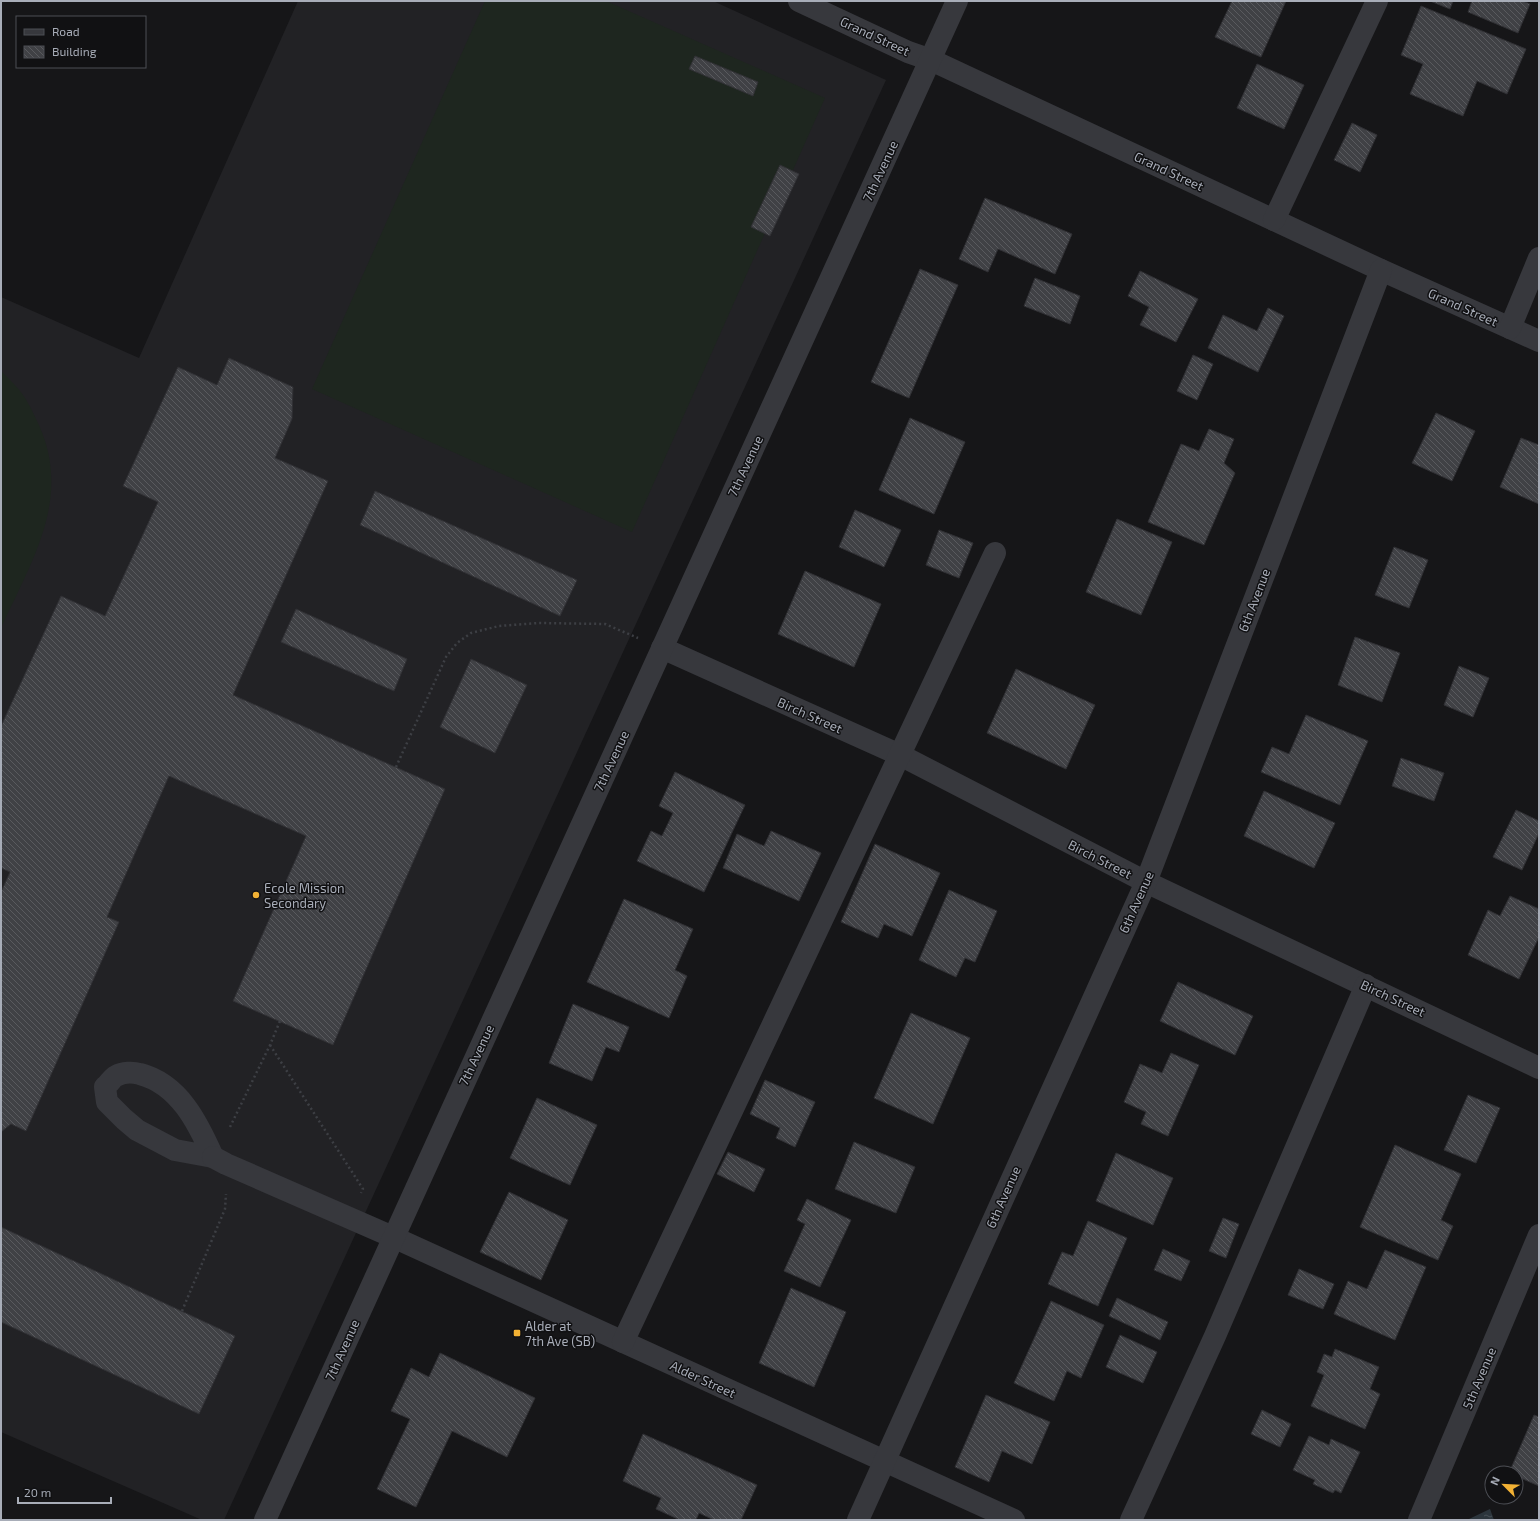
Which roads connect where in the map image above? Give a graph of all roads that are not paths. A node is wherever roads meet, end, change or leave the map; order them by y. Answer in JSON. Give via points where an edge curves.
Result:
{"nodes":[{"id":1,"x":799,"y":1,"type":"edge"},
{"id":2,"x":956,"y":1,"type":"edge"},
{"id":3,"x":1377,"y":1,"type":"edge"},
{"id":4,"x":931,"y":60,"type":"junction"},
{"id":5,"x":1274,"y":220,"type":"junction"},
{"id":6,"x":1539,"y":258,"type":"edge"},
{"id":7,"x":1381,"y":270,"type":"junction"},
{"id":8,"x":1510,"y":328,"type":"junction"},
{"id":9,"x":1539,"y":341,"type":"edge"},
{"id":10,"x":995,"y":552,"type":"dead end"},
{"id":11,"x":662,"y":648,"type":"junction"},
{"id":12,"x":900,"y":755,"type":"junction"},
{"id":13,"x":1146,"y":882,"type":"junction"},
{"id":14,"x":1366,"y":985,"type":"junction"},
{"id":15,"x":1539,"y":1068,"type":"edge"},
{"id":16,"x":213,"y":1156,"type":"junction"},
{"id":17,"x":1539,"y":1235,"type":"edge"},
{"id":18,"x":393,"y":1237,"type":"junction"},
{"id":19,"x":623,"y":1342,"type":"junction"},
{"id":20,"x":884,"y":1462,"type":"junction"},
{"id":21,"x":265,"y":1520,"type":"edge"},
{"id":22,"x":858,"y":1520,"type":"edge"},
{"id":23,"x":1014,"y":1520,"type":"edge"},
{"id":24,"x":1131,"y":1520,"type":"edge"},
{"id":25,"x":1420,"y":1520,"type":"edge"}],
"edges":[{"from":1,"to":4,"type":"street","name":"Grand Street","via":[[908,52]]},
{"from":2,"to":4,"type":"street","name":"7th Avenue"},
{"from":3,"to":5,"type":"street"},
{"from":4,"to":5,"type":"street","name":"Grand Street"},
{"from":4,"to":11,"type":"street","name":"7th Avenue"},
{"from":5,"to":7,"type":"street","name":"Grand Street"},
{"from":6,"to":8,"type":"street"},
{"from":7,"to":8,"type":"street","name":"Grand Street"},
{"from":7,"to":13,"type":"street","name":"6th Avenue"},
{"from":8,"to":9,"type":"street","name":"Grand Street"},
{"from":10,"to":12,"type":"street"},
{"from":11,"to":12,"type":"street","name":"Birch Street"},
{"from":11,"to":18,"type":"street","name":"7th Avenue"},
{"from":12,"to":13,"type":"street","name":"Birch Street"},
{"from":12,"to":19,"type":"street"},
{"from":13,"to":14,"type":"street","name":"Birch Street"},
{"from":13,"to":20,"type":"street","name":"6th Avenue"},
{"from":14,"to":15,"type":"street","name":"Birch Street"},
{"from":14,"to":24,"type":"street","via":[[1215,1336]]},
{"from":16,"to":16,"type":"street","via":[[184,1104],[171,1090],[153,1077],[132,1072],[116,1076],[105,1087],[107,1102],[137,1130],[175,1150]]},
{"from":16,"to":18,"type":"street","name":"Alder Street"},
{"from":17,"to":25,"type":"street","name":"5th Avenue"},
{"from":18,"to":19,"type":"street","name":"Alder Street"},
{"from":18,"to":21,"type":"street","name":"7th Avenue"},
{"from":19,"to":20,"type":"street","name":"Alder Street"},
{"from":20,"to":22,"type":"street","name":"6th Avenue"},
{"from":20,"to":23,"type":"street","name":"Alder Street"}]}
